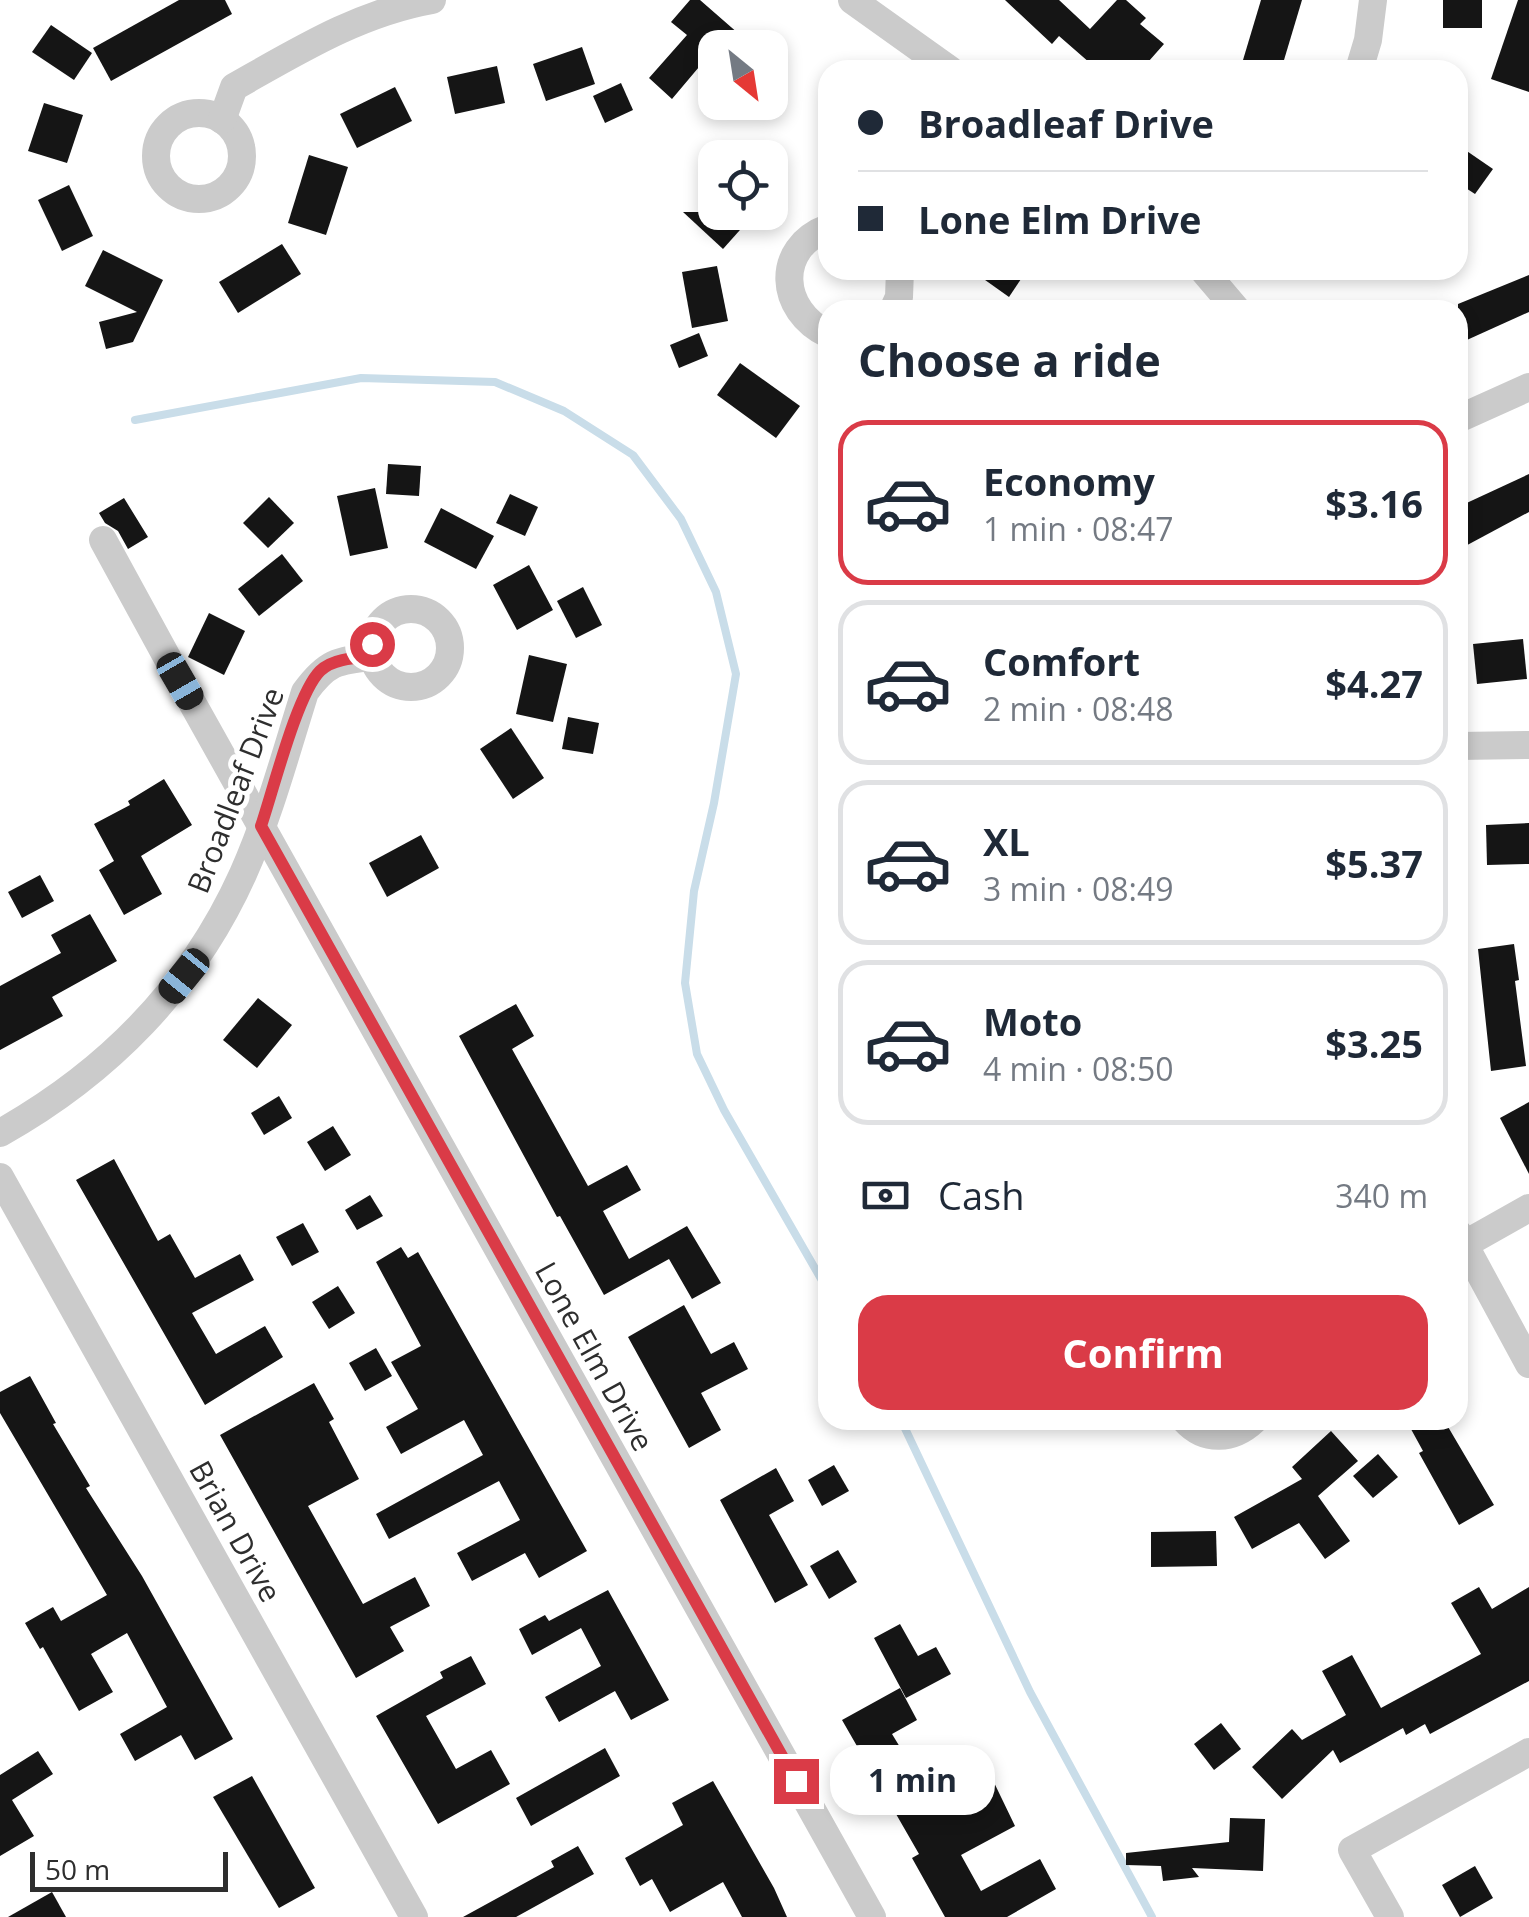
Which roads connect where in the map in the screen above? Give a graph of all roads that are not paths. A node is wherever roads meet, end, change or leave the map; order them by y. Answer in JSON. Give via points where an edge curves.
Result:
{"nodes":[{"id":1,"x":432,"y":0,"type":"edge"},
{"id":2,"x":852,"y":0,"type":"edge"},
{"id":3,"x":1373,"y":0,"type":"edge"},
{"id":4,"x":936,"y":60,"type":"edge"},
{"id":5,"x":1362,"y":60,"type":"edge"},
{"id":6,"x":222,"y":120,"type":"dead end"},
{"id":7,"x":818,"y":234,"type":"edge"},
{"id":8,"x":1212,"y":280,"type":"edge"},
{"id":9,"x":1228,"y":300,"type":"edge"},
{"id":10,"x":818,"y":330,"type":"edge"},
{"id":11,"x":1529,"y":386,"type":"edge"},
{"id":12,"x":1468,"y":415,"type":"edge"},
{"id":13,"x":103,"y":540,"type":"dead end"},
{"id":14,"x":372,"y":657,"type":"dead end"},
{"id":15,"x":1468,"y":746,"type":"edge"},
{"id":16,"x":1529,"y":746,"type":"edge"},
{"id":17,"x":261,"y":826,"type":"junction"},
{"id":18,"x":0,"y":1133,"type":"edge"},
{"id":19,"x":0,"y":1177,"type":"edge"},
{"id":20,"x":1529,"y":1208,"type":"edge"},
{"id":21,"x":1468,"y":1238,"type":"edge"},
{"id":22,"x":1468,"y":1258,"type":"edge"},
{"id":23,"x":1529,"y":1364,"type":"edge"},
{"id":24,"x":1198,"y":1430,"type":"edge"},
{"id":25,"x":1243,"y":1430,"type":"edge"},
{"id":26,"x":1529,"y":1752,"type":"edge"},
{"id":27,"x":414,"y":1917,"type":"edge"},
{"id":28,"x":872,"y":1917,"type":"edge"},
{"id":29,"x":1390,"y":1917,"type":"edge"}],
"edges":[{"from":1,"to":6,"type":"street","via":[[368,16],[234,87]]},
{"from":2,"to":4,"type":"street"},
{"from":3,"to":5,"type":"street"},
{"from":7,"to":10,"type":"street","via":[[795,254],[789,286],[801,316]]},
{"from":8,"to":9,"type":"street"},
{"from":11,"to":12,"type":"street"},
{"from":13,"to":17,"type":"street","name":"Lone Elm Drive"},
{"from":14,"to":17,"type":"street","name":"Broadleaf Drive","via":[[322,668],[305,692]]},
{"from":15,"to":16,"type":"street"},
{"from":17,"to":18,"type":"street","name":"Broadleaf Drive","via":[[217,926],[149,1019],[58,1098]]},
{"from":17,"to":28,"type":"street","name":"Lone Elm Drive"},
{"from":19,"to":27,"type":"street","name":"Brian Drive"},
{"from":20,"to":21,"type":"street"},
{"from":22,"to":23,"type":"street"},
{"from":24,"to":25,"type":"street","via":[[1214,1436]]},
{"from":26,"to":29,"type":"street","via":[[1352,1850]]}]}
